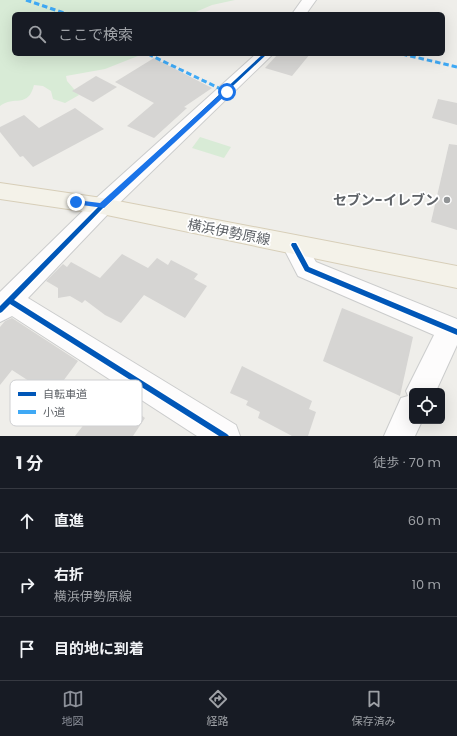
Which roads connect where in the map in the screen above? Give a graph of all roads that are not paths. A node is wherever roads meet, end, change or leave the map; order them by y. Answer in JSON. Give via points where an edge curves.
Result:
{"nodes":[{"id":1,"x":309,"y":0,"type":"edge"},
{"id":2,"x":300,"y":12,"type":"edge"},
{"id":3,"x":263,"y":56,"type":"edge"},
{"id":4,"x":0,"y":191,"type":"edge"},
{"id":5,"x":102,"y":206,"type":"junction"},
{"id":6,"x":294,"y":245,"type":"junction"},
{"id":7,"x":457,"y":277,"type":"edge"},
{"id":8,"x":5,"y":305,"type":"edge"},
{"id":9,"x":454,"y":330,"type":"edge"},
{"id":10,"x":131,"y":380,"type":"edge"},
{"id":11,"x":142,"y":387,"type":"edge"},
{"id":12,"x":423,"y":388,"type":"edge"},
{"id":13,"x":409,"y":415,"type":"edge"},
{"id":14,"x":225,"y":436,"type":"edge"},
{"id":15,"x":399,"y":436,"type":"edge"}],
"edges":[{"from":1,"to":2,"type":"street"},
{"from":3,"to":5,"type":"street"},
{"from":4,"to":5,"type":"main road","name":"横浜伊勢原線"},
{"from":5,"to":6,"type":"main road","name":"横浜伊勢原線"},
{"from":5,"to":8,"type":"street"},
{"from":6,"to":7,"type":"main road","name":"横浜伊勢原線"},
{"from":6,"to":9,"type":"street","via":[[306,269]]},
{"from":8,"to":10,"type":"street"},
{"from":9,"to":12,"type":"street"},
{"from":11,"to":14,"type":"street"},
{"from":13,"to":15,"type":"street"}]}
